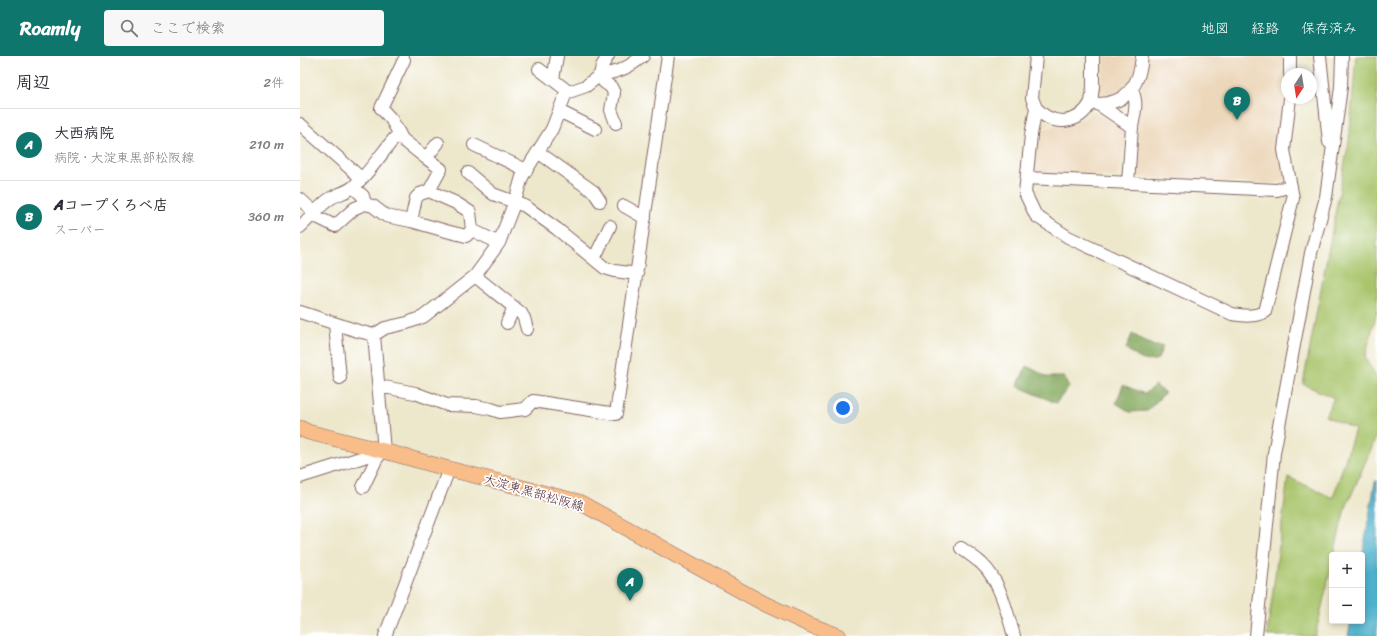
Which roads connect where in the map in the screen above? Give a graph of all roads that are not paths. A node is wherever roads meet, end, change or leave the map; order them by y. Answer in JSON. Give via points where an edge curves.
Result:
{"nodes":[{"id":1,"x":557,"y":56,"type":"edge"},
{"id":2,"x":608,"y":56,"type":"edge"},
{"id":3,"x":643,"y":56,"type":"edge"},
{"id":4,"x":668,"y":56,"type":"edge"},
{"id":5,"x":1036,"y":56,"type":"edge"},
{"id":6,"x":1093,"y":56,"type":"edge"},
{"id":7,"x":1142,"y":56,"type":"edge"},
{"id":8,"x":1290,"y":56,"type":"edge"},
{"id":9,"x":1320,"y":56,"type":"edge"},
{"id":10,"x":1342,"y":56,"type":"edge"},
{"id":11,"x":404,"y":60,"type":"dead end"},
{"id":12,"x":1290,"y":68,"type":"edge"},
{"id":13,"x":539,"y":69,"type":"dead end"},
{"id":14,"x":600,"y":75,"type":"junction"},
{"id":15,"x":552,"y":79,"type":"junction"},
{"id":16,"x":1131,"y":90,"type":"junction"},
{"id":17,"x":566,"y":92,"type":"junction"},
{"id":18,"x":1094,"y":103,"type":"junction"},
{"id":19,"x":1289,"y":104,"type":"edge"},
{"id":20,"x":1036,"y":108,"type":"junction"},
{"id":21,"x":559,"y":111,"type":"junction"},
{"id":22,"x":616,"y":123,"type":"dead end"},
{"id":23,"x":300,"y":124,"type":"edge"},
{"id":24,"x":1132,"y":127,"type":"junction"},
{"id":25,"x":595,"y":129,"type":"dead end"},
{"id":26,"x":399,"y":133,"type":"junction"},
{"id":27,"x":438,"y":143,"type":"dead end"},
{"id":28,"x":474,"y":145,"type":"dead end"},
{"id":29,"x":538,"y":152,"type":"junction"},
{"id":30,"x":426,"y":158,"type":"junction"},
{"id":31,"x":1331,"y":163,"type":"junction"},
{"id":32,"x":526,"y":170,"type":"junction"},
{"id":33,"x":468,"y":173,"type":"dead end"},
{"id":34,"x":361,"y":178,"type":"junction"},
{"id":35,"x":1027,"y":178,"type":"junction"},
{"id":36,"x":1128,"y":183,"type":"junction"},
{"id":37,"x":1290,"y":186,"type":"junction"},
{"id":38,"x":352,"y":187,"type":"junction"},
{"id":39,"x":429,"y":191,"type":"junction"},
{"id":40,"x":300,"y":199,"type":"edge"},
{"id":41,"x":515,"y":201,"type":"junction"},
{"id":42,"x":600,"y":201,"type":"dead end"},
{"id":43,"x":365,"y":204,"type":"junction"},
{"id":44,"x":624,"y":206,"type":"dead end"},
{"id":45,"x":314,"y":214,"type":"junction"},
{"id":46,"x":645,"y":218,"type":"junction"},
{"id":47,"x":411,"y":221,"type":"junction"},
{"id":48,"x":610,"y":226,"type":"dead end"},
{"id":49,"x":300,"y":227,"type":"edge"},
{"id":50,"x":472,"y":230,"type":"junction"},
{"id":51,"x":499,"y":243,"type":"junction"},
{"id":52,"x":594,"y":259,"type":"junction"},
{"id":53,"x":637,"y":274,"type":"junction"},
{"id":54,"x":475,"y":276,"type":"junction"},
{"id":55,"x":514,"y":307,"type":"junction"},
{"id":56,"x":300,"y":312,"type":"edge"},
{"id":57,"x":507,"y":322,"type":"dead end"},
{"id":58,"x":335,"y":324,"type":"junction"},
{"id":59,"x":526,"y":330,"type":"dead end"},
{"id":60,"x":374,"y":335,"type":"junction"},
{"id":61,"x":340,"y":378,"type":"dead end"},
{"id":62,"x":379,"y":386,"type":"junction"},
{"id":63,"x":300,"y":428,"type":"edge"},
{"id":64,"x":384,"y":451,"type":"junction"},
{"id":65,"x":449,"y":469,"type":"junction"},
{"id":66,"x":300,"y":478,"type":"edge"},
{"id":67,"x":363,"y":487,"type":"dead end"},
{"id":68,"x":962,"y":548,"type":"dead end"},
{"id":69,"x":385,"y":636,"type":"edge"},
{"id":70,"x":839,"y":636,"type":"edge"},
{"id":71,"x":1014,"y":636,"type":"edge"},
{"id":72,"x":1256,"y":636,"type":"edge"}],
"edges":[{"from":1,"to":15,"type":"street"},
{"from":2,"to":14,"type":"street"},
{"from":3,"to":14,"type":"street","via":[[631,66],[611,74]]},
{"from":4,"to":46,"type":"street"},
{"from":5,"to":20,"type":"street","via":[[1032,98]]},
{"from":6,"to":18,"type":"street"},
{"from":7,"to":16,"type":"street","via":[[1138,80]]},
{"from":8,"to":12,"type":"street"},
{"from":9,"to":31,"type":"street"},
{"from":10,"to":31,"type":"street","via":[[1341,87]]},
{"from":11,"to":26,"type":"street","via":[[381,108]]},
{"from":13,"to":15,"type":"street"},
{"from":14,"to":17,"type":"street","via":[[586,86]]},
{"from":14,"to":22,"type":"street","via":[[614,93],[611,110]]},
{"from":15,"to":17,"type":"street"},
{"from":16,"to":18,"type":"street","via":[[1113,102]]},
{"from":16,"to":24,"type":"street","via":[[1136,100]]},
{"from":17,"to":21,"type":"street"},
{"from":18,"to":20,"type":"street","via":[[1076,118],[1066,121],[1047,118]]},
{"from":18,"to":24,"type":"street"},
{"from":19,"to":37,"type":"street","via":[[1284,150]]},
{"from":20,"to":35,"type":"street"},
{"from":21,"to":25,"type":"street"},
{"from":21,"to":29,"type":"street"},
{"from":23,"to":34,"type":"street"},
{"from":24,"to":36,"type":"street"},
{"from":26,"to":30,"type":"street","via":[[402,139]]},
{"from":26,"to":34,"type":"street"},
{"from":27,"to":30,"type":"street"},
{"from":28,"to":32,"type":"street"},
{"from":29,"to":32,"type":"street"},
{"from":29,"to":42,"type":"street","via":[[594,192]]},
{"from":30,"to":39,"type":"street","via":[[441,169]]},
{"from":31,"to":72,"type":"street","via":[[1326,197],[1311,253],[1274,453]]},
{"from":32,"to":41,"type":"street"},
{"from":33,"to":41,"type":"street","via":[[493,194]]},
{"from":34,"to":38,"type":"street"},
{"from":35,"to":36,"type":"street"},
{"from":35,"to":37,"type":"street","via":[[1025,193],[1036,216],[1068,237],[1232,314],[1246,317],[1265,312],[1293,198]]},
{"from":36,"to":37,"type":"street","via":[[1277,190]]},
{"from":38,"to":43,"type":"street","via":[[363,196]]},
{"from":38,"to":45,"type":"street","via":[[330,199]]},
{"from":39,"to":47,"type":"street","via":[[416,198]]},
{"from":39,"to":50,"type":"street","via":[[470,212]]},
{"from":40,"to":45,"type":"street"},
{"from":41,"to":51,"type":"street"},
{"from":41,"to":52,"type":"street","via":[[557,229]]},
{"from":43,"to":45,"type":"street","via":[[355,208],[335,226]]},
{"from":43,"to":47,"type":"street","via":[[373,206],[386,216]]},
{"from":44,"to":46,"type":"street"},
{"from":45,"to":49,"type":"street"},
{"from":46,"to":53,"type":"street"},
{"from":47,"to":50,"type":"street","via":[[466,236]]},
{"from":48,"to":52,"type":"street"},
{"from":50,"to":51,"type":"street"},
{"from":51,"to":54,"type":"street"},
{"from":52,"to":53,"type":"street","via":[[605,268]]},
{"from":53,"to":62,"type":"street","via":[[616,414],[533,401],[525,409],[500,412],[476,406],[447,405],[415,393]]},
{"from":54,"to":55,"type":"street"},
{"from":54,"to":60,"type":"street","via":[[423,317],[385,328]]},
{"from":55,"to":57,"type":"street"},
{"from":55,"to":59,"type":"street","via":[[522,313]]},
{"from":56,"to":58,"type":"street"},
{"from":58,"to":60,"type":"street"},
{"from":58,"to":61,"type":"street"},
{"from":60,"to":62,"type":"street"},
{"from":62,"to":64,"type":"street"},
{"from":63,"to":64,"type":"main road","name":"大淀東黒部松阪線"},
{"from":64,"to":65,"type":"main road","name":"大淀東黒部松阪線"},
{"from":64,"to":66,"type":"street"},
{"from":64,"to":67,"type":"street","via":[[377,458]]},
{"from":65,"to":69,"type":"street"},
{"from":65,"to":70,"type":"main road","name":"大淀東黒部松阪線","via":[[579,502],[763,603]]},
{"from":68,"to":71,"type":"street","via":[[988,571],[1003,598]]}]}
